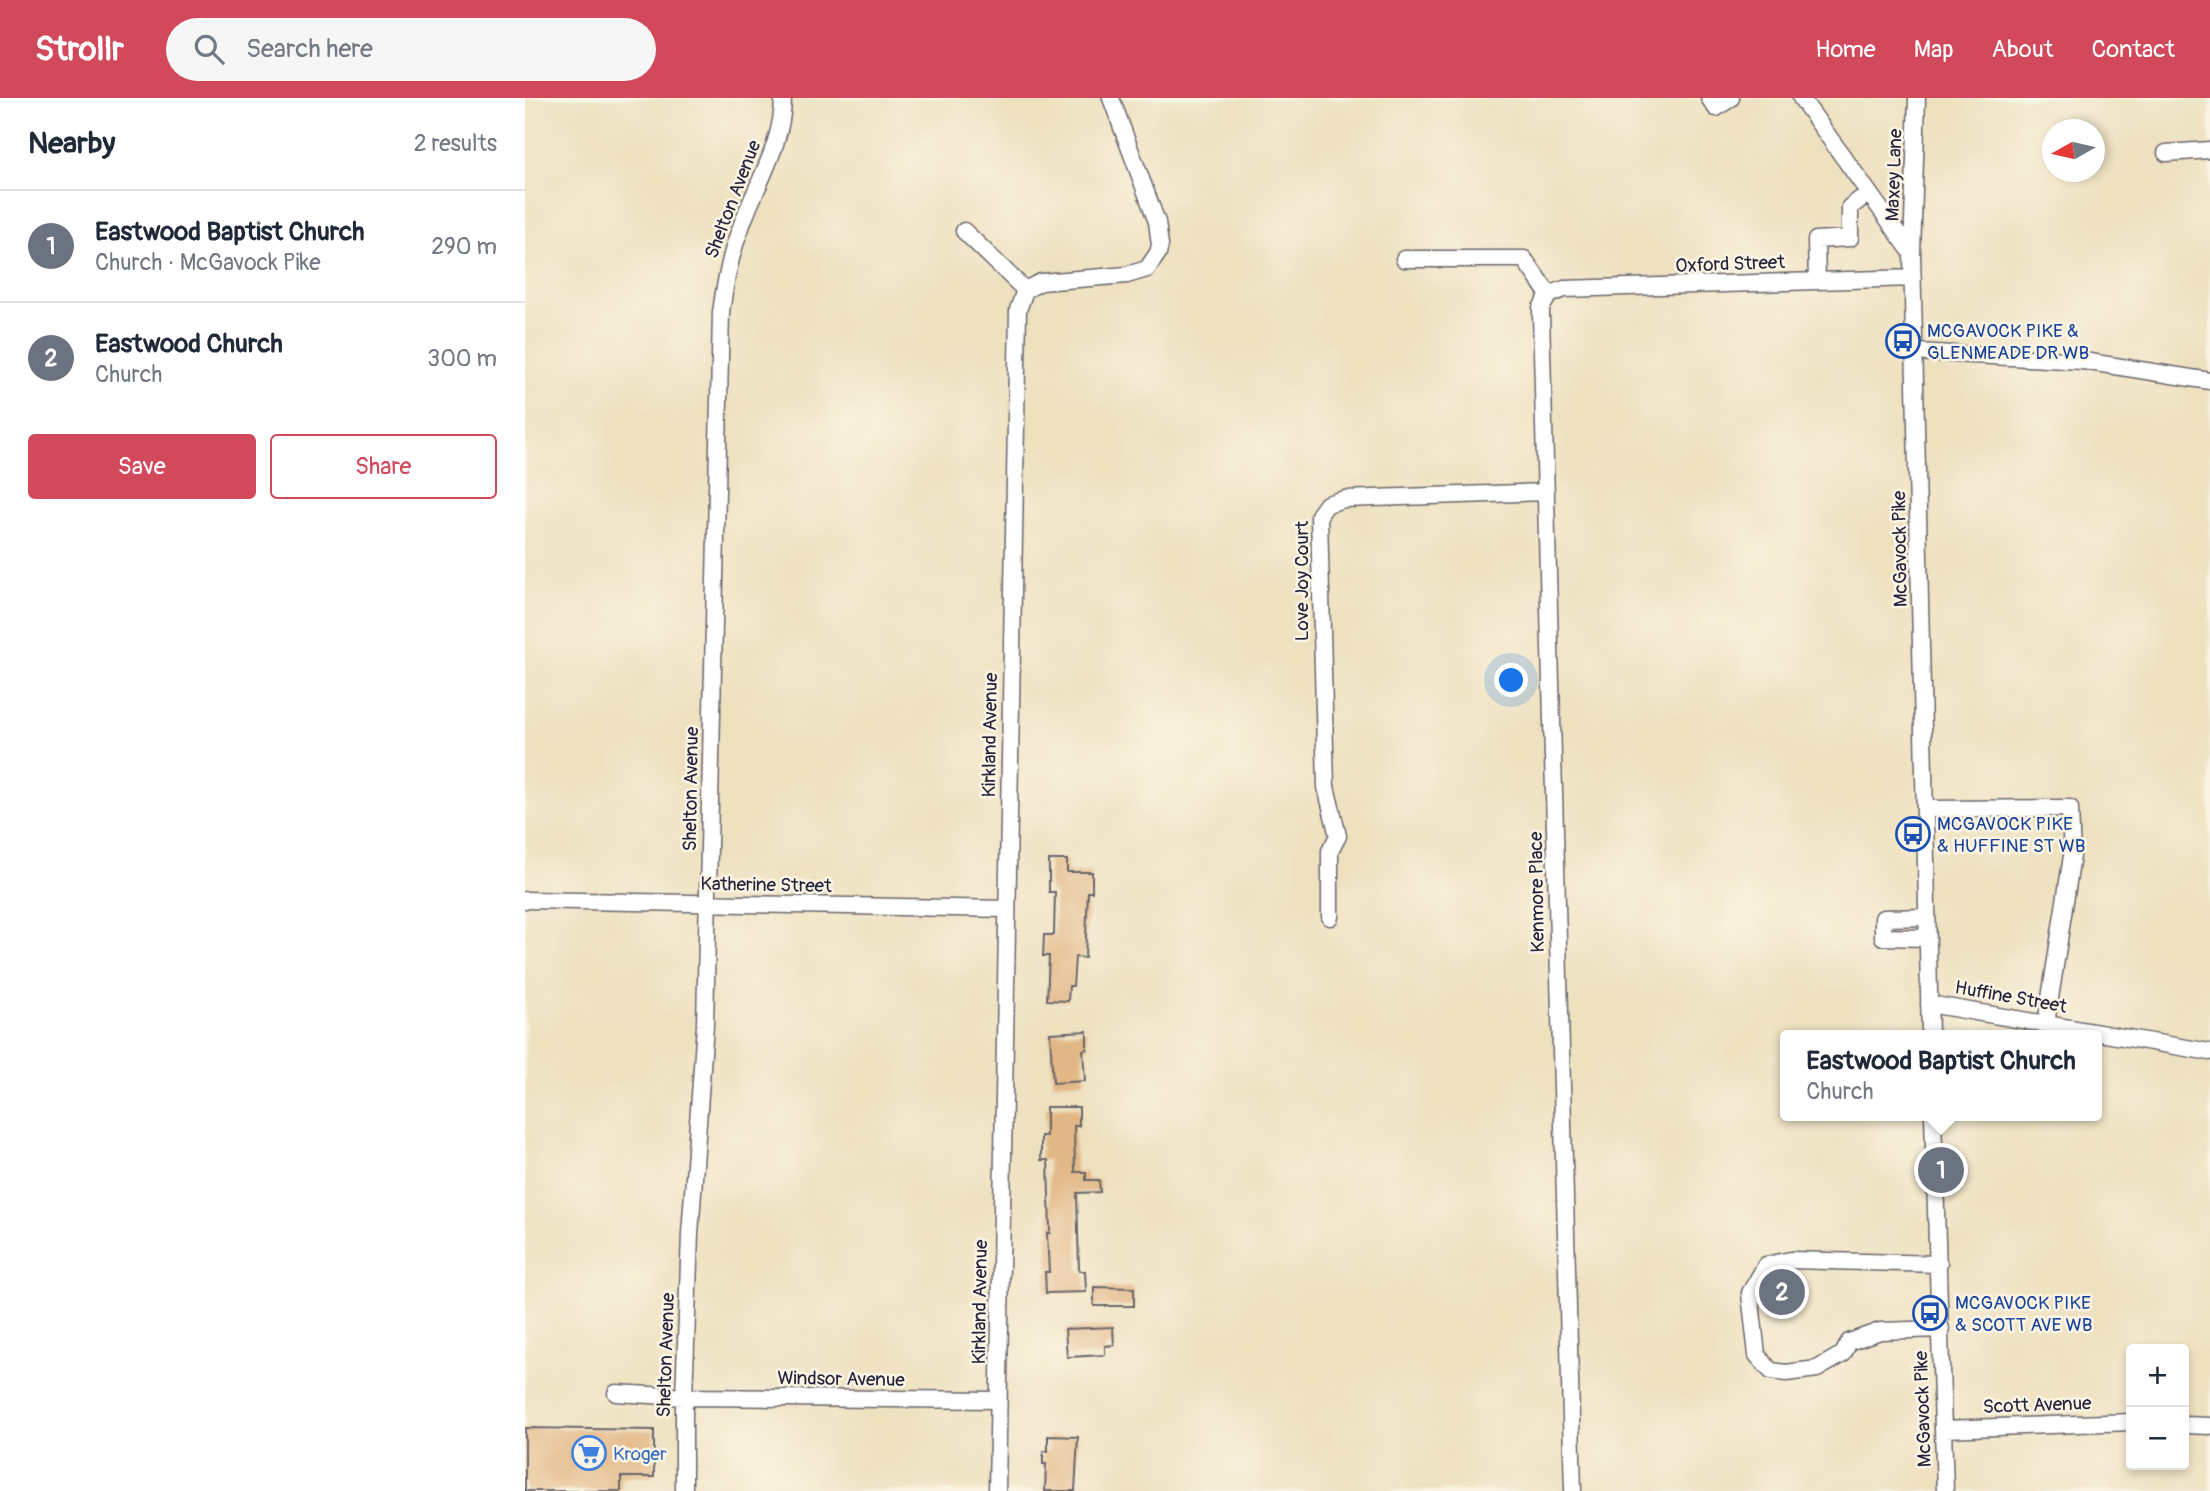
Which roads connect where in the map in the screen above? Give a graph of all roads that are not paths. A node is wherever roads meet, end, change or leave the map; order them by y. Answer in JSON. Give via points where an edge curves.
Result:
{"nodes":[{"id":1,"x":783,"y":98,"type":"edge"},
{"id":2,"x":1111,"y":98,"type":"edge"},
{"id":3,"x":1709,"y":98,"type":"edge"},
{"id":4,"x":1731,"y":98,"type":"edge"},
{"id":5,"x":1801,"y":98,"type":"edge"},
{"id":6,"x":1917,"y":98,"type":"edge"},
{"id":7,"x":2210,"y":150,"type":"edge"},
{"id":8,"x":2166,"y":153,"type":"dead end"},
{"id":9,"x":1869,"y":193,"type":"junction"},
{"id":10,"x":964,"y":231,"type":"dead end"},
{"id":11,"x":1912,"y":253,"type":"junction"},
{"id":12,"x":1405,"y":259,"type":"dead end"},
{"id":13,"x":1913,"y":278,"type":"junction"},
{"id":14,"x":1817,"y":281,"type":"junction"},
{"id":15,"x":1025,"y":290,"type":"junction"},
{"id":16,"x":1549,"y":295,"type":"junction"},
{"id":17,"x":1916,"y":352,"type":"junction"},
{"id":18,"x":2210,"y":381,"type":"edge"},
{"id":19,"x":1546,"y":492,"type":"junction"},
{"id":20,"x":1925,"y":809,"type":"junction"},
{"id":21,"x":525,"y":900,"type":"edge"},
{"id":22,"x":708,"y":905,"type":"junction"},
{"id":23,"x":1007,"y":909,"type":"junction"},
{"id":24,"x":1330,"y":917,"type":"dead end"},
{"id":25,"x":1927,"y":917,"type":"junction"},
{"id":26,"x":1928,"y":938,"type":"junction"},
{"id":27,"x":1929,"y":1004,"type":"junction"},
{"id":28,"x":2046,"y":1024,"type":"junction"},
{"id":29,"x":1930,"y":1030,"type":"edge"},
{"id":30,"x":2081,"y":1030,"type":"edge"},
{"id":31,"x":2102,"y":1034,"type":"edge"},
{"id":32,"x":2210,"y":1052,"type":"edge"},
{"id":33,"x":1933,"y":1121,"type":"edge"},
{"id":34,"x":1939,"y":1264,"type":"junction"},
{"id":35,"x":1941,"y":1329,"type":"junction"},
{"id":36,"x":616,"y":1393,"type":"dead end"},
{"id":37,"x":684,"y":1397,"type":"junction"},
{"id":38,"x":998,"y":1400,"type":"junction"},
{"id":39,"x":2126,"y":1422,"type":"edge"},
{"id":40,"x":2189,"y":1425,"type":"edge"},
{"id":41,"x":2210,"y":1426,"type":"edge"},
{"id":42,"x":1945,"y":1429,"type":"junction"},
{"id":43,"x":684,"y":1491,"type":"edge"},
{"id":44,"x":997,"y":1491,"type":"edge"},
{"id":45,"x":1573,"y":1491,"type":"edge"},
{"id":46,"x":1945,"y":1491,"type":"edge"}],
"edges":[{"from":1,"to":22,"type":"street","name":"Shelton Avenue","via":[[775,148],[741,226],[721,312]]},
{"from":2,"to":15,"type":"street","via":[[1157,222],[1158,253],[1147,269],[1127,275],[1041,282]]},
{"from":3,"to":4,"type":"street","via":[[1716,108]]},
{"from":5,"to":9,"type":"street"},
{"from":6,"to":11,"type":"street","name":"Maxey Lane"},
{"from":7,"to":8,"type":"street"},
{"from":9,"to":11,"type":"street"},
{"from":9,"to":14,"type":"street","via":[[1850,207],[1850,238],[1816,240]]},
{"from":10,"to":15,"type":"street"},
{"from":11,"to":13,"type":"street","name":"McGavock Pike"},
{"from":12,"to":16,"type":"street","via":[[1524,259]]},
{"from":13,"to":14,"type":"street","name":"Oxford Street"},
{"from":13,"to":17,"type":"street","name":"McGavock Pike"},
{"from":14,"to":16,"type":"street","name":"Oxford Street","via":[[1564,289]]},
{"from":15,"to":23,"type":"street","name":"Kirkland Avenue","via":[[1018,310]]},
{"from":16,"to":19,"type":"street","name":"Kenmore Place","via":[[1541,308]]},
{"from":17,"to":18,"type":"street","via":[[2083,361]]},
{"from":17,"to":20,"type":"street","name":"McGavock Pike"},
{"from":19,"to":24,"type":"street","name":"Love Joy Court","via":[[1344,499],[1327,503],[1319,515],[1326,787],[1338,836],[1330,851]]},
{"from":19,"to":45,"type":"street","name":"Kenmore Place"},
{"from":20,"to":25,"type":"street","name":"McGavock Pike"},
{"from":20,"to":28,"type":"street","via":[[2070,808],[2072,856]]},
{"from":21,"to":22,"type":"street","name":"Katherine Street"},
{"from":22,"to":23,"type":"street","name":"Katherine Street"},
{"from":22,"to":37,"type":"street","name":"Shelton Avenue"},
{"from":23,"to":38,"type":"street","name":"Kirkland Avenue"},
{"from":25,"to":26,"type":"street","name":"McGavock Pike"},
{"from":25,"to":26,"type":"street","via":[[1883,918],[1883,937]]},
{"from":26,"to":27,"type":"street","name":"McGavock Pike"},
{"from":27,"to":28,"type":"street","name":"Huffine Street"},
{"from":27,"to":29,"type":"street","name":"McGavock Pike"},
{"from":28,"to":30,"type":"street","name":"Huffine Street"},
{"from":31,"to":32,"type":"street","name":"Huffine Street"},
{"from":33,"to":34,"type":"street","name":"McGavock Pike"},
{"from":34,"to":35,"type":"street","name":"McGavock Pike"},
{"from":34,"to":35,"type":"street","via":[[1791,1260],[1766,1265],[1751,1293],[1757,1355],[1771,1371],[1817,1369],[1843,1354],[1849,1342],[1880,1331]]},
{"from":35,"to":42,"type":"street","name":"McGavock Pike"},
{"from":36,"to":37,"type":"street","name":"Windsor Avenue"},
{"from":37,"to":38,"type":"street","name":"Windsor Avenue"},
{"from":37,"to":43,"type":"street","name":"Shelton Avenue"},
{"from":38,"to":44,"type":"street","name":"Kirkland Avenue"},
{"from":39,"to":42,"type":"street","name":"Scott Avenue"},
{"from":40,"to":41,"type":"street"},
{"from":42,"to":46,"type":"street","name":"McGavock Pike"}]}
